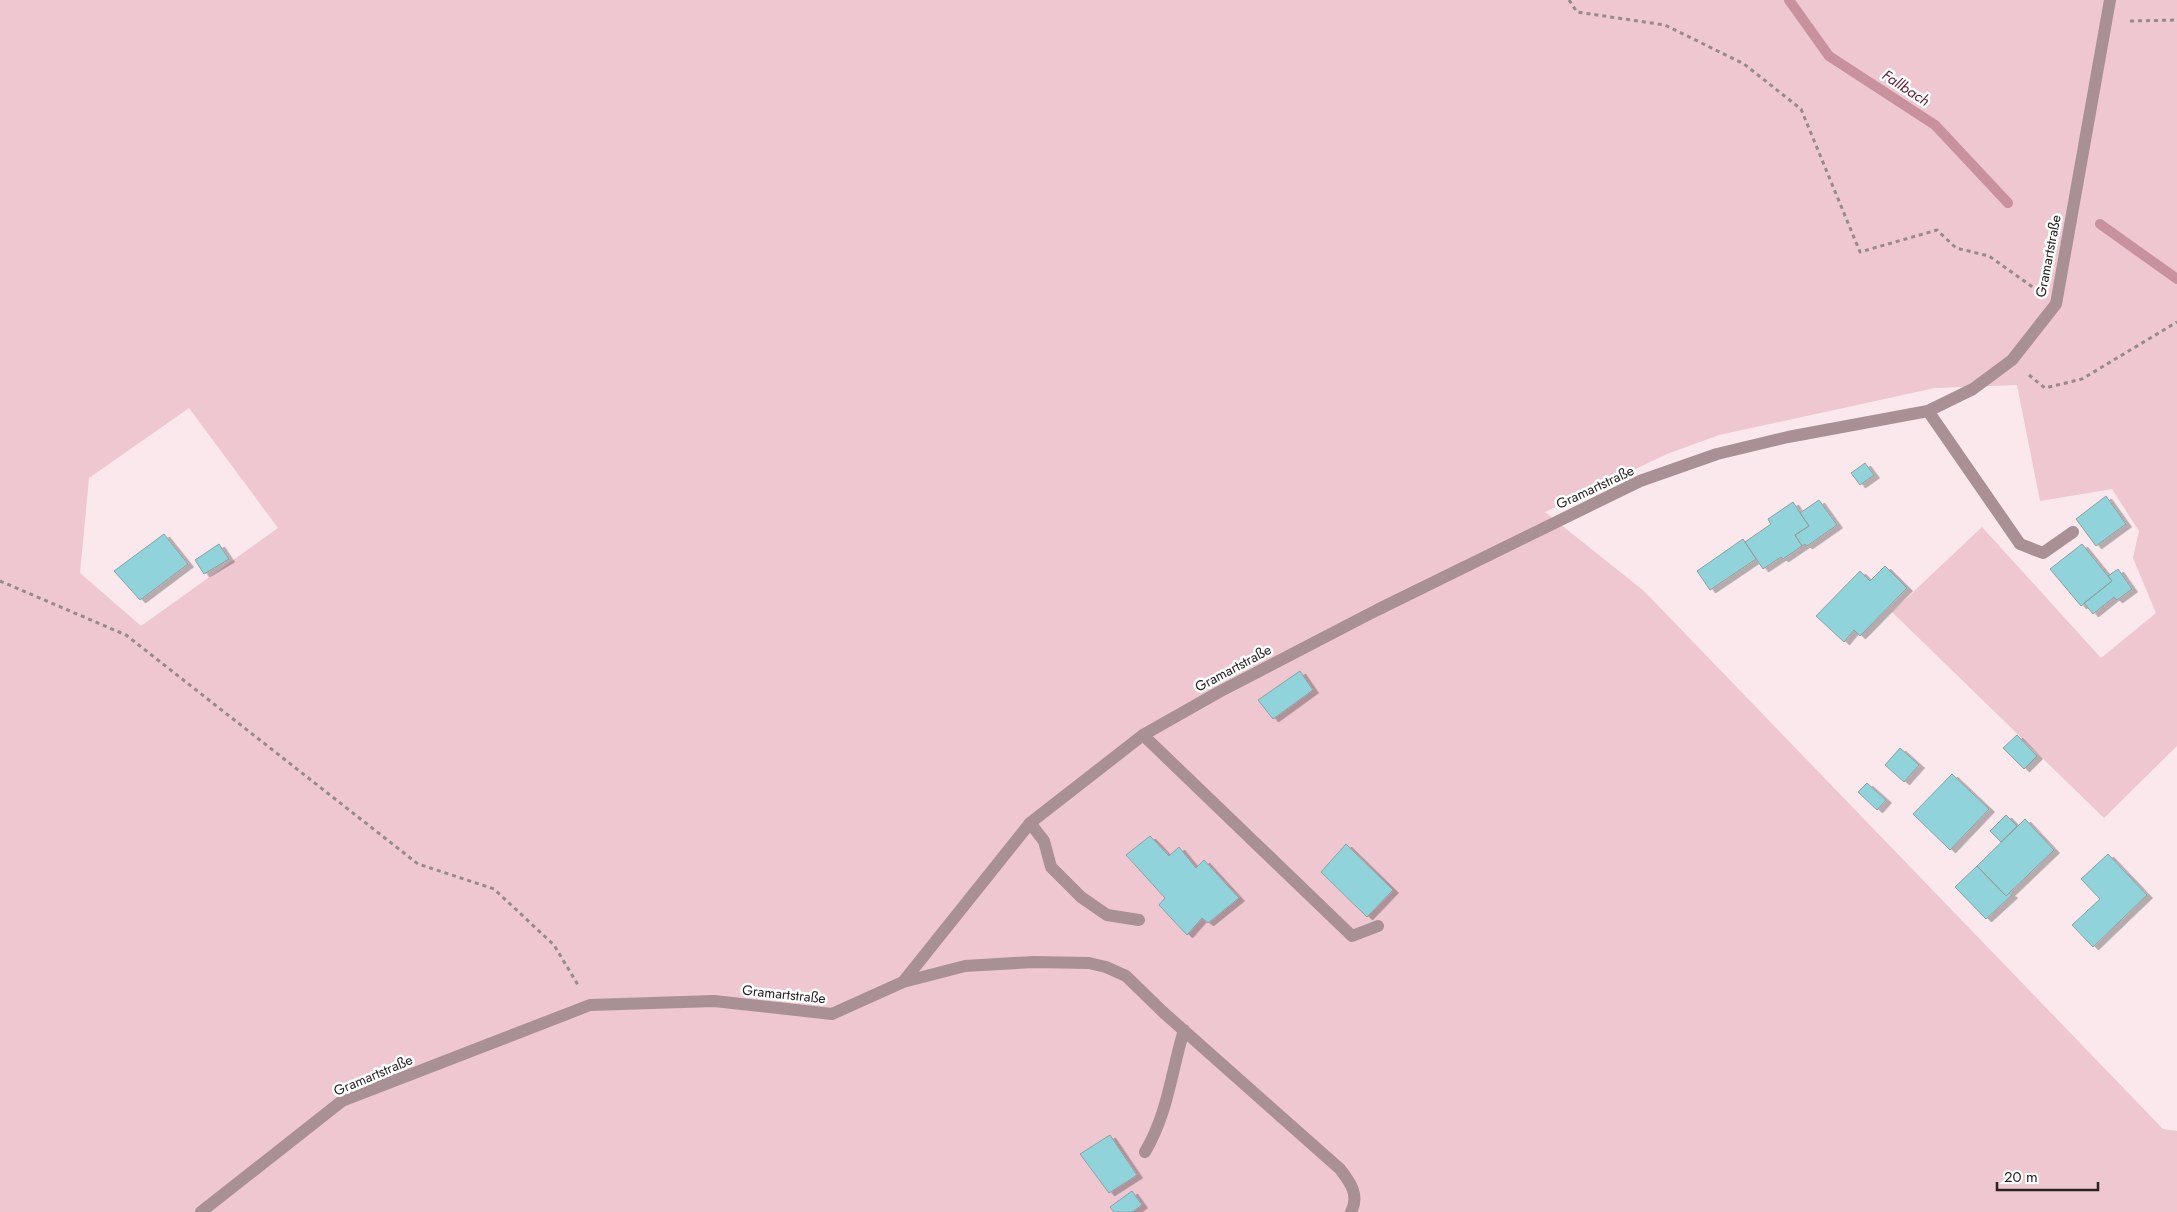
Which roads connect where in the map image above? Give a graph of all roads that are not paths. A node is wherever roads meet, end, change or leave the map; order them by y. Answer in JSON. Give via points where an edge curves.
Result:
{"nodes":[{"id":1,"x":2110,"y":0,"type":"edge"},
{"id":2,"x":1928,"y":411,"type":"junction"},
{"id":3,"x":2073,"y":532,"type":"dead end"},
{"id":4,"x":1143,"y":735,"type":"junction"},
{"id":5,"x":1030,"y":822,"type":"junction"},
{"id":6,"x":1139,"y":920,"type":"dead end"},
{"id":7,"x":1378,"y":926,"type":"dead end"},
{"id":8,"x":903,"y":982,"type":"junction"},
{"id":9,"x":1184,"y":1030,"type":"junction"},
{"id":10,"x":1145,"y":1152,"type":"dead end"},
{"id":11,"x":201,"y":1212,"type":"edge"},
{"id":12,"x":1352,"y":1212,"type":"edge"}],
"edges":[{"from":1,"to":2,"type":"street","name":"Gramartstraße","via":[[2056,304],[2012,360],[1974,388]]},
{"from":2,"to":3,"type":"street","via":[[2020,544],[2044,553]]},
{"from":2,"to":4,"type":"street","name":"Gramartstraße","via":[[1716,454],[1640,481],[1376,610]]},
{"from":4,"to":5,"type":"street","name":"Gramartstraße"},
{"from":4,"to":7,"type":"street","via":[[1352,936]]},
{"from":5,"to":6,"type":"street","via":[[1044,841],[1052,867],[1082,897],[1107,915]]},
{"from":5,"to":8,"type":"street","name":"Gramartstraße"},
{"from":8,"to":9,"type":"street","via":[[965,966],[1089,963],[1126,976]]},
{"from":8,"to":11,"type":"street","name":"Gramartstraße","via":[[832,1014],[714,1001],[590,1005],[342,1101]]},
{"from":9,"to":10,"type":"street","via":[[1168,1098],[1156,1135]]},
{"from":9,"to":12,"type":"street","via":[[1340,1169],[1356,1196]]}]}
